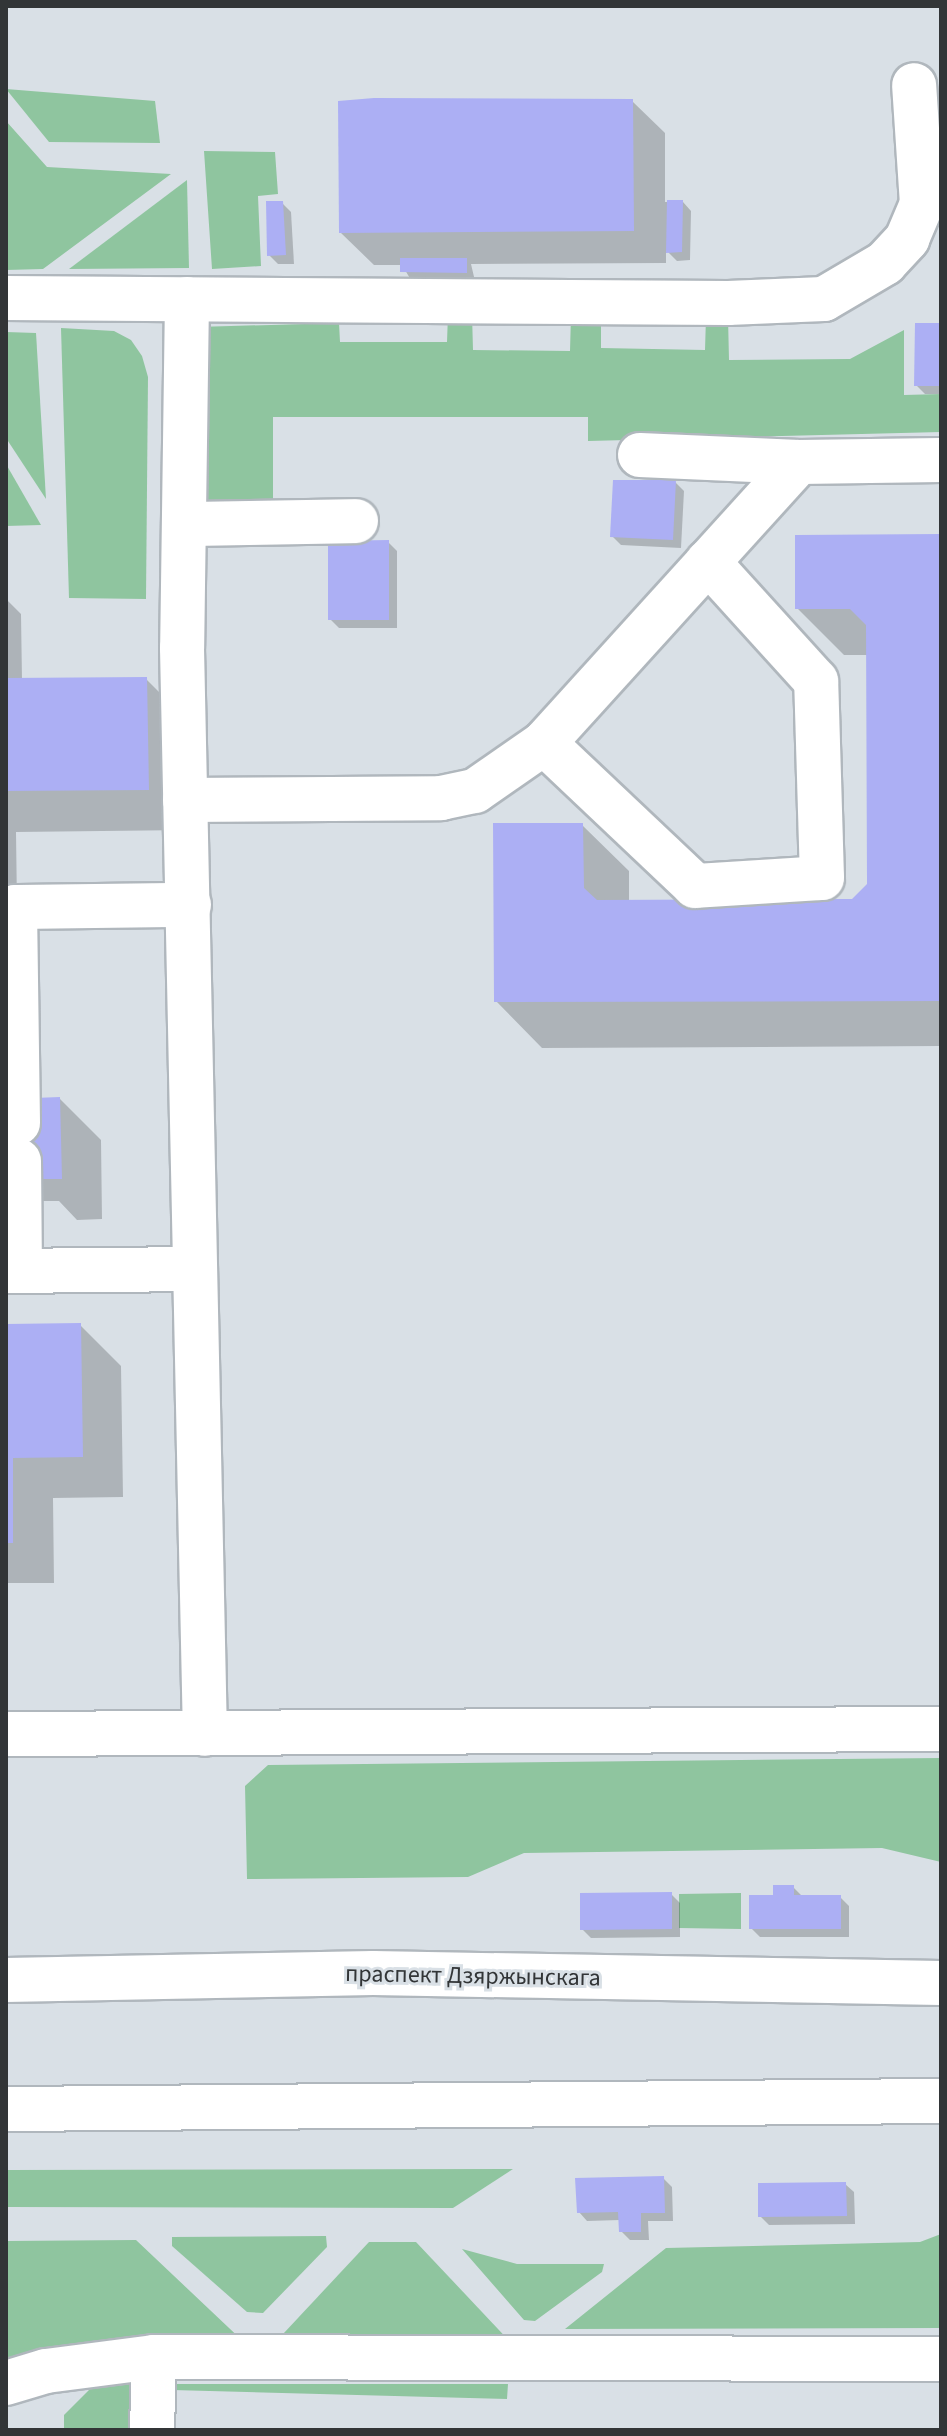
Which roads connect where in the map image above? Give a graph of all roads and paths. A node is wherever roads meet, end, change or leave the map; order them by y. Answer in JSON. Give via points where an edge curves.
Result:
{"nodes":[{"id":1,"x":914,"y":85,"type":"dead end"},
{"id":2,"x":6,"y":298,"type":"edge"},
{"id":3,"x":187,"y":299,"type":"junction"},
{"id":4,"x":640,"y":455,"type":"dead end"},
{"id":5,"x":941,"y":460,"type":"edge"},
{"id":6,"x":799,"y":462,"type":"junction"},
{"id":7,"x":356,"y":521,"type":"dead end"},
{"id":8,"x":185,"y":524,"type":"junction"},
{"id":9,"x":708,"y":562,"type":"junction"},
{"id":10,"x":544,"y":743,"type":"junction"},
{"id":11,"x":185,"y":800,"type":"junction"},
{"id":12,"x":189,"y":905,"type":"junction"},
{"id":13,"x":195,"y":1269,"type":"junction"},
{"id":14,"x":13,"y":1270,"type":"edge"},
{"id":15,"x":941,"y":1729,"type":"edge"},
{"id":16,"x":6,"y":1734,"type":"edge"},
{"id":17,"x":205,"y":1734,"type":"junction"},
{"id":18,"x":6,"y":1980,"type":"edge"},
{"id":19,"x":941,"y":1983,"type":"edge"},
{"id":20,"x":941,"y":2101,"type":"edge"},
{"id":21,"x":6,"y":2109,"type":"edge"},
{"id":22,"x":154,"y":2357,"type":"junction"},
{"id":23,"x":941,"y":2359,"type":"edge"},
{"id":24,"x":6,"y":2383,"type":"edge"},
{"id":25,"x":152,"y":2430,"type":"edge"}],
"edges":[{"from":1,"to":3,"type":"street","via":[[922,204],[907,239],[885,263],[824,299]]},
{"from":2,"to":3,"type":"street"},
{"from":3,"to":8,"type":"street"},
{"from":4,"to":6,"type":"street"},
{"from":5,"to":6,"type":"street"},
{"from":6,"to":9,"type":"street"},
{"from":7,"to":8,"type":"street"},
{"from":8,"to":11,"type":"street"},
{"from":9,"to":10,"type":"street"},
{"from":9,"to":10,"type":"street","via":[[816,681],[822,878],[695,886]]},
{"from":10,"to":11,"type":"street","via":[[475,791],[441,798]]},
{"from":11,"to":12,"type":"street"},
{"from":12,"to":13,"type":"street"},
{"from":12,"to":14,"type":"street","via":[[15,907],[18,1142]]},
{"from":13,"to":14,"type":"street"},
{"from":13,"to":17,"type":"street"},
{"from":15,"to":17,"type":"street"},
{"from":16,"to":17,"type":"street"},
{"from":18,"to":19,"type":"street","name":"праспект Дзяржынскага","via":[[373,1973]]},
{"from":20,"to":21,"type":"street"},
{"from":22,"to":23,"type":"street"},
{"from":22,"to":24,"type":"street","via":[[46,2371]]},
{"from":22,"to":25,"type":"street"}]}
